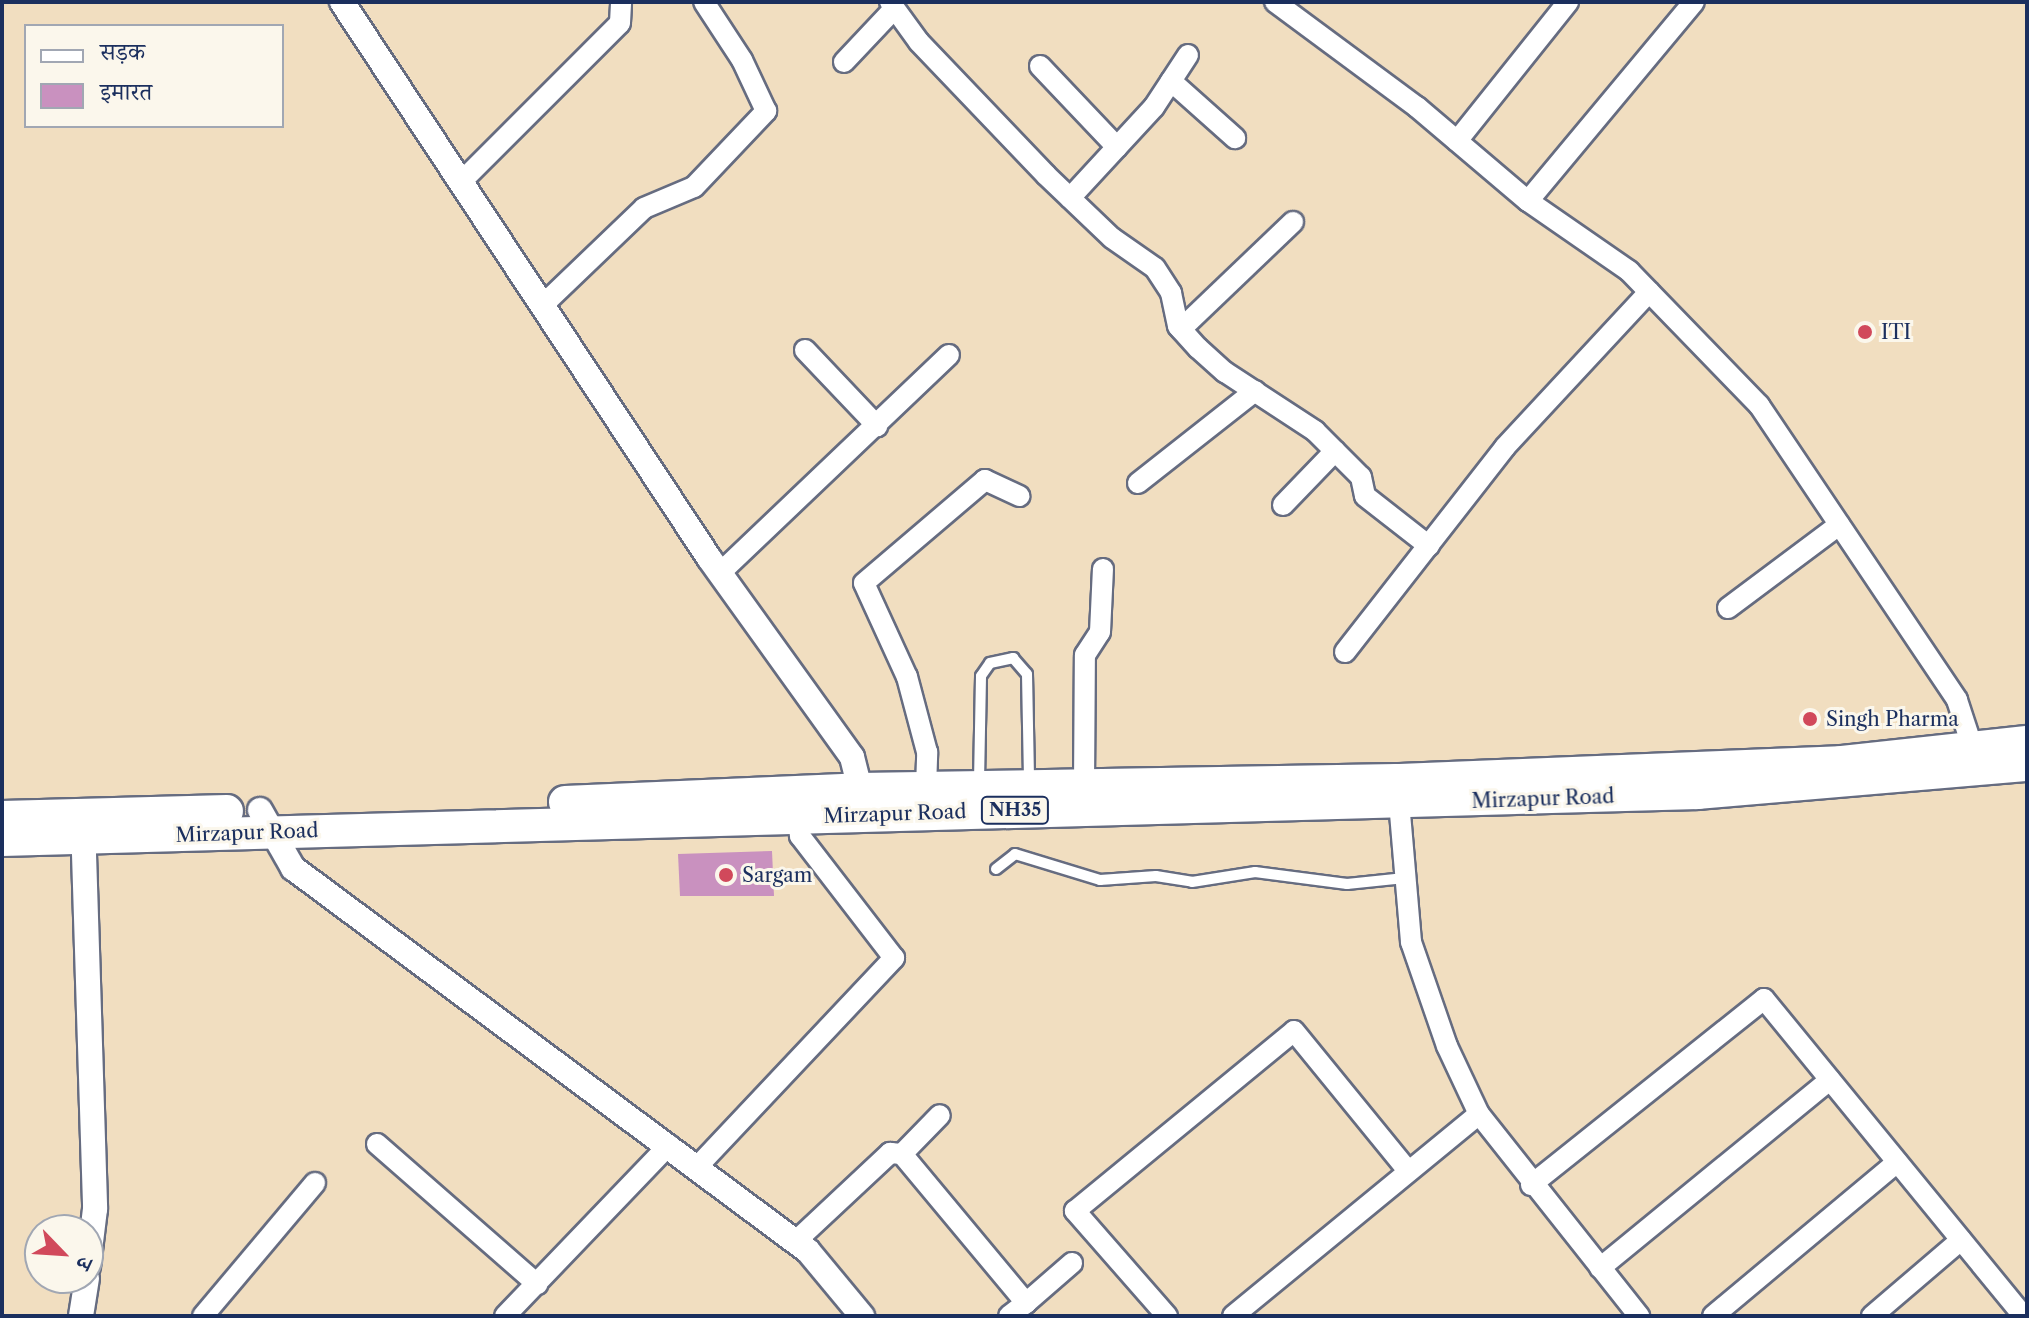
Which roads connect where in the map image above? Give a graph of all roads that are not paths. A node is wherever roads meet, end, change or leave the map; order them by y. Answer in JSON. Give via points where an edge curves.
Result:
{"nodes":[{"id":1,"x":342,"y":2,"type":"edge"},
{"id":2,"x":621,"y":2,"type":"edge"},
{"id":3,"x":704,"y":2,"type":"edge"},
{"id":4,"x":1568,"y":2,"type":"edge"},
{"id":5,"x":1694,"y":2,"type":"edge"},
{"id":6,"x":892,"y":6,"type":"edge"},
{"id":7,"x":1290,"y":6,"type":"edge"},
{"id":8,"x":1188,"y":55,"type":"dead end"},
{"id":9,"x":844,"y":62,"type":"dead end"},
{"id":10,"x":1040,"y":66,"type":"dead end"},
{"id":11,"x":1171,"y":81,"type":"junction"},
{"id":12,"x":1235,"y":138,"type":"dead end"},
{"id":13,"x":1457,"y":141,"type":"junction"},
{"id":14,"x":1117,"y":147,"type":"junction"},
{"id":15,"x":462,"y":181,"type":"junction"},
{"id":16,"x":1070,"y":198,"type":"junction"},
{"id":17,"x":1528,"y":201,"type":"junction"},
{"id":18,"x":1293,"y":222,"type":"dead end"},
{"id":19,"x":1649,"y":292,"type":"junction"},
{"id":20,"x":545,"y":303,"type":"junction"},
{"id":21,"x":1181,"y":329,"type":"junction"},
{"id":22,"x":805,"y":350,"type":"dead end"},
{"id":23,"x":949,"y":355,"type":"dead end"},
{"id":24,"x":1255,"y":391,"type":"junction"},
{"id":25,"x":877,"y":426,"type":"junction"},
{"id":26,"x":1335,"y":451,"type":"junction"},
{"id":27,"x":1138,"y":483,"type":"dead end"},
{"id":28,"x":1020,"y":496,"type":"dead end"},
{"id":29,"x":1283,"y":505,"type":"dead end"},
{"id":30,"x":1839,"y":525,"type":"junction"},
{"id":31,"x":1429,"y":546,"type":"junction"},
{"id":32,"x":1103,"y":569,"type":"dead end"},
{"id":33,"x":720,"y":573,"type":"junction"},
{"id":34,"x":1728,"y":608,"type":"dead end"},
{"id":35,"x":1345,"y":652,"type":"dead end"},
{"id":36,"x":1973,"y":749,"type":"junction"},
{"id":37,"x":2025,"y":762,"type":"edge"},
{"id":38,"x":1084,"y":785,"type":"junction"},
{"id":39,"x":1029,"y":786,"type":"junction"},
{"id":40,"x":978,"y":787,"type":"junction"},
{"id":41,"x":926,"y":788,"type":"junction"},
{"id":42,"x":860,"y":789,"type":"junction"},
{"id":43,"x":1398,"y":792,"type":"junction"},
{"id":44,"x":798,"y":805,"type":"junction"},
{"id":45,"x":2,"y":817,"type":"edge"},
{"id":46,"x":264,"y":820,"type":"junction"},
{"id":47,"x":83,"y":828,"type":"junction"},
{"id":48,"x":2,"y":840,"type":"edge"},
{"id":49,"x":996,"y":869,"type":"dead end"},
{"id":50,"x":1405,"y":878,"type":"junction"},
{"id":51,"x":1830,"y":1080,"type":"junction"},
{"id":52,"x":1479,"y":1114,"type":"junction"},
{"id":53,"x":940,"y":1115,"type":"dead end"},
{"id":54,"x":377,"y":1144,"type":"dead end"},
{"id":55,"x":669,"y":1145,"type":"junction"},
{"id":56,"x":902,"y":1154,"type":"junction"},
{"id":57,"x":1897,"y":1162,"type":"junction"},
{"id":58,"x":698,"y":1166,"type":"junction"},
{"id":59,"x":1408,"y":1171,"type":"junction"},
{"id":60,"x":315,"y":1183,"type":"dead end"},
{"id":61,"x":1531,"y":1185,"type":"junction"},
{"id":62,"x":94,"y":1214,"type":"edge"},
{"id":63,"x":1961,"y":1240,"type":"junction"},
{"id":64,"x":796,"y":1241,"type":"junction"},
{"id":65,"x":1072,"y":1263,"type":"dead end"},
{"id":66,"x":1600,"y":1268,"type":"junction"},
{"id":67,"x":537,"y":1284,"type":"junction"},
{"id":68,"x":84,"y":1294,"type":"edge"},
{"id":69,"x":1026,"y":1303,"type":"junction"},
{"id":70,"x":81,"y":1316,"type":"edge"},
{"id":71,"x":203,"y":1316,"type":"edge"},
{"id":72,"x":505,"y":1316,"type":"edge"},
{"id":73,"x":862,"y":1316,"type":"edge"},
{"id":74,"x":1009,"y":1316,"type":"edge"},
{"id":75,"x":1167,"y":1316,"type":"edge"},
{"id":76,"x":1233,"y":1316,"type":"edge"},
{"id":77,"x":1639,"y":1316,"type":"edge"},
{"id":78,"x":1713,"y":1316,"type":"edge"},
{"id":79,"x":1872,"y":1316,"type":"edge"},
{"id":80,"x":2023,"y":1316,"type":"edge"}],
"edges":[{"from":1,"to":15,"type":"street"},
{"from":2,"to":15,"type":"street","via":[[620,23]]},
{"from":3,"to":20,"type":"street","via":[[742,60],[766,111],[694,187],[644,208]]},
{"from":4,"to":13,"type":"street"},
{"from":5,"to":17,"type":"street"},
{"from":6,"to":9,"type":"street"},
{"from":6,"to":16,"type":"street","via":[[948,74]]},
{"from":7,"to":13,"type":"street"},
{"from":8,"to":11,"type":"street"},
{"from":10,"to":14,"type":"street"},
{"from":11,"to":12,"type":"street"},
{"from":11,"to":14,"type":"street"},
{"from":13,"to":17,"type":"street"},
{"from":14,"to":16,"type":"street"},
{"from":15,"to":20,"type":"street"},
{"from":16,"to":21,"type":"street","via":[[1112,238],[1155,268],[1171,293]]},
{"from":17,"to":19,"type":"street","via":[[1629,271]]},
{"from":18,"to":21,"type":"street"},
{"from":19,"to":30,"type":"street","via":[[1759,405]]},
{"from":19,"to":31,"type":"street","via":[[1505,447]]},
{"from":20,"to":33,"type":"street"},
{"from":21,"to":24,"type":"street","via":[[1225,372]]},
{"from":22,"to":25,"type":"street"},
{"from":23,"to":25,"type":"street"},
{"from":24,"to":26,"type":"street"},
{"from":24,"to":27,"type":"street"},
{"from":25,"to":33,"type":"street"},
{"from":26,"to":29,"type":"street"},
{"from":26,"to":31,"type":"street","via":[[1361,477],[1365,496]]},
{"from":28,"to":41,"type":"street","via":[[985,480],[864,583],[907,677],[927,752]]},
{"from":30,"to":34,"type":"street"},
{"from":30,"to":36,"type":"street","via":[[1957,700]]},
{"from":31,"to":35,"type":"street"},
{"from":32,"to":38,"type":"street","via":[[1100,632],[1085,655]]},
{"from":33,"to":42,"type":"street","via":[[852,757]]},
{"from":36,"to":37,"type":"highway","name":"Mirzapur Road","number":"NH35"},
{"from":36,"to":43,"type":"highway","name":"Mirzapur Road","number":"NH35"},
{"from":37,"to":43,"type":"highway","name":"Mirzapur Road","number":"NH35","via":[[1698,793]]},
{"from":38,"to":39,"type":"highway","name":"Mirzapur Road","number":"NH35"},
{"from":38,"to":43,"type":"highway","name":"Mirzapur Road","number":"NH35"},
{"from":39,"to":40,"type":"highway","name":"Mirzapur Road","number":"NH35"},
{"from":39,"to":40,"type":"lane","via":[[1027,674],[1013,658],[990,663],[981,676]]},
{"from":40,"to":41,"type":"highway","name":"Mirzapur Road","number":"NH35"},
{"from":41,"to":42,"type":"highway","name":"Mirzapur Road","number":"NH35"},
{"from":42,"to":44,"type":"highway","name":"Mirzapur Road","number":"NH35"},
{"from":43,"to":44,"type":"highway","name":"Mirzapur Road","number":"NH35"},
{"from":43,"to":50,"type":"street"},
{"from":44,"to":46,"type":"highway","name":"Mirzapur Road","number":"NH35"},
{"from":44,"to":58,"type":"street","via":[[800,836],[894,958]]},
{"from":45,"to":47,"type":"highway","name":"Mirzapur Road","number":"NH35"},
{"from":46,"to":47,"type":"highway","name":"Mirzapur Road","number":"NH35"},
{"from":46,"to":55,"type":"street","via":[[293,868],[337,904]]},
{"from":47,"to":48,"type":"highway","name":"Mirzapur Road","number":"NH35"},
{"from":47,"to":62,"type":"street"},
{"from":49,"to":50,"type":"lane","via":[[1015,854],[1100,880],[1156,876],[1192,882],[1255,872],[1347,884]]},
{"from":50,"to":52,"type":"street","via":[[1411,942],[1428,1000]]},
{"from":51,"to":57,"type":"street"},
{"from":51,"to":61,"type":"street","via":[[1764,999]]},
{"from":51,"to":66,"type":"street"},
{"from":52,"to":59,"type":"street"},
{"from":52,"to":61,"type":"street"},
{"from":53,"to":56,"type":"street"},
{"from":54,"to":67,"type":"street"},
{"from":55,"to":58,"type":"street"},
{"from":55,"to":67,"type":"street"},
{"from":56,"to":64,"type":"street","via":[[890,1153]]},
{"from":56,"to":69,"type":"street"},
{"from":57,"to":63,"type":"street"},
{"from":57,"to":78,"type":"street"},
{"from":58,"to":64,"type":"street"},
{"from":59,"to":75,"type":"street","via":[[1294,1031],[1075,1211]]},
{"from":59,"to":76,"type":"street"},
{"from":60,"to":71,"type":"street"},
{"from":61,"to":66,"type":"street"},
{"from":63,"to":79,"type":"street"},
{"from":63,"to":80,"type":"street"},
{"from":64,"to":73,"type":"street"},
{"from":65,"to":69,"type":"street"},
{"from":66,"to":77,"type":"street"},
{"from":67,"to":72,"type":"street"},
{"from":68,"to":70,"type":"street"},
{"from":69,"to":74,"type":"street"}]}
